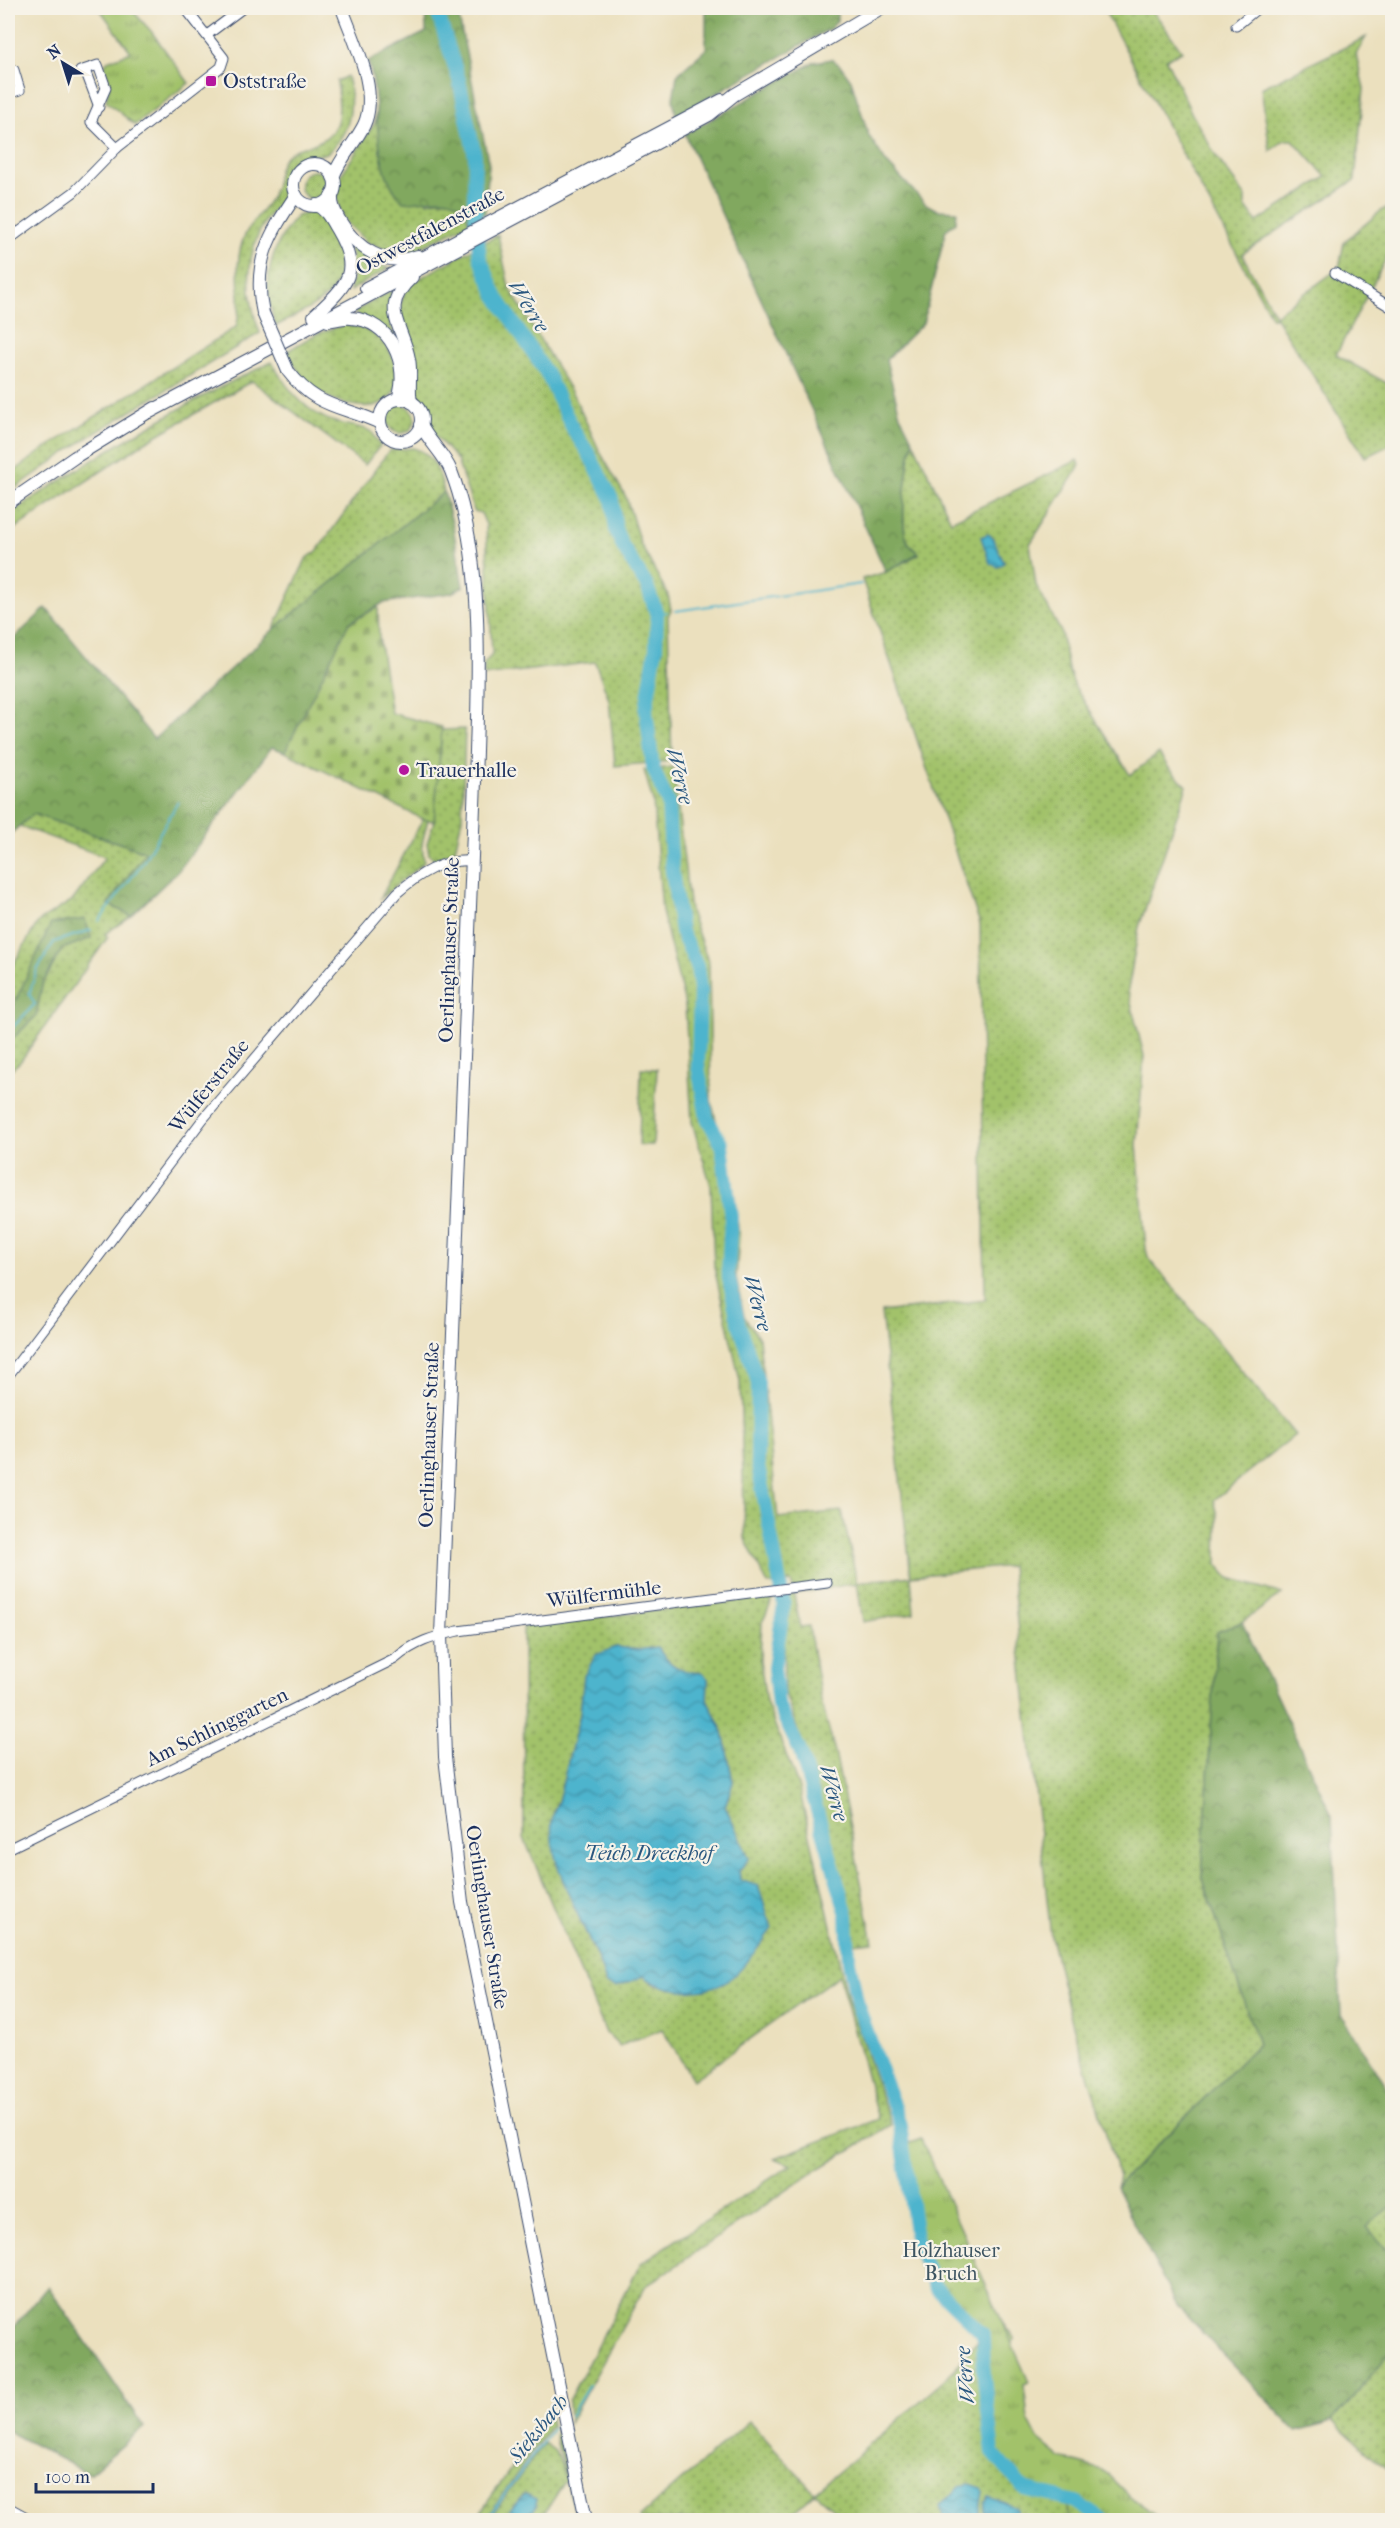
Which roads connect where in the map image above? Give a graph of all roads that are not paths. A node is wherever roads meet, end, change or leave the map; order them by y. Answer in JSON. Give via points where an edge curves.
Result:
{"nodes":[{"id":1,"x":184,"y":8,"type":"edge"},
{"id":2,"x":243,"y":8,"type":"edge"},
{"id":3,"x":342,"y":8,"type":"edge"},
{"id":4,"x":881,"y":8,"type":"edge"},
{"id":5,"x":1258,"y":8,"type":"edge"},
{"id":6,"x":1236,"y":26,"type":"dead end"},
{"id":7,"x":207,"y":35,"type":"junction"},
{"id":8,"x":8,"y":70,"type":"edge"},
{"id":9,"x":8,"y":93,"type":"edge"},
{"id":10,"x":99,"y":107,"type":"junction"},
{"id":11,"x":117,"y":148,"type":"junction"},
{"id":12,"x":344,"y":153,"type":"junction"},
{"id":13,"x":323,"y":166,"type":"junction"},
{"id":14,"x":333,"y":177,"type":"junction"},
{"id":15,"x":296,"y":195,"type":"junction"},
{"id":16,"x":332,"y":195,"type":"junction"},
{"id":17,"x":311,"y":205,"type":"junction"},
{"id":18,"x":283,"y":216,"type":"junction"},
{"id":19,"x":8,"y":223,"type":"edge"},
{"id":20,"x":12,"y":237,"type":"edge"},
{"id":21,"x":435,"y":255,"type":"junction"},
{"id":22,"x":1335,"y":273,"type":"dead end"},
{"id":23,"x":1392,"y":308,"type":"edge"},
{"id":24,"x":316,"y":319,"type":"junction"},
{"id":25,"x":405,"y":400,"type":"junction"},
{"id":26,"x":381,"y":417,"type":"junction"},
{"id":27,"x":421,"y":425,"type":"junction"},
{"id":28,"x":411,"y":438,"type":"junction"},
{"id":29,"x":434,"y":446,"type":"junction"},
{"id":30,"x":8,"y":503,"type":"edge"},
{"id":31,"x":472,"y":861,"type":"junction"},
{"id":32,"x":8,"y":1376,"type":"edge"},
{"id":33,"x":827,"y":1583,"type":"dead end"},
{"id":34,"x":441,"y":1635,"type":"junction"},
{"id":35,"x":8,"y":1849,"type":"edge"},
{"id":36,"x":8,"y":2507,"type":"edge"},
{"id":37,"x":32,"y":2520,"type":"edge"},
{"id":38,"x":586,"y":2520,"type":"edge"}],
"edges":[{"from":1,"to":7,"type":"street"},
{"from":2,"to":7,"type":"street"},
{"from":3,"to":12,"type":"main road","via":[[368,96],[363,126]]},
{"from":4,"to":21,"type":"main road","name":"Ostwestfalenstraße","via":[[734,96]]},
{"from":5,"to":6,"type":"street"},
{"from":7,"to":11,"type":"street","via":[[224,58],[221,68]]},
{"from":8,"to":9,"type":"street","via":[[14,70],[20,90]]},
{"from":10,"to":10,"type":"street","via":[[82,70],[98,65],[106,87]]},
{"from":10,"to":11,"type":"street","via":[[92,122]]},
{"from":11,"to":20,"type":"street","via":[[75,192]]},
{"from":12,"to":13,"type":"main road"},
{"from":12,"to":14,"type":"main road"},
{"from":13,"to":14,"type":"main road"},
{"from":13,"to":15,"type":"main road","via":[[312,164],[301,169],[294,178]]},
{"from":14,"to":16,"type":"main road"},
{"from":15,"to":17,"type":"main road"},
{"from":15,"to":18,"type":"main road"},
{"from":16,"to":17,"type":"main road"},
{"from":16,"to":21,"type":"main road","via":[[334,210],[345,229],[366,250],[382,258]]},
{"from":17,"to":18,"type":"main road"},
{"from":17,"to":24,"type":"main road","via":[[326,212],[351,260],[351,272],[342,290]]},
{"from":18,"to":26,"type":"main road","bridge":true,"via":[[262,255],[258,277],[263,313],[288,371],[319,401],[340,410]]},
{"from":19,"to":20,"type":"street"},
{"from":21,"to":24,"type":"main road","name":"Ostwestfalenstraße"},
{"from":21,"to":25,"type":"main road","via":[[396,298],[395,320],[410,362]]},
{"from":22,"to":23,"type":"street"},
{"from":24,"to":25,"type":"main road","via":[[350,318],[372,324],[384,333],[398,352]]},
{"from":24,"to":30,"type":"main road","name":"Ostwestfalenstraße","via":[[150,412]]},
{"from":25,"to":26,"type":"main road","via":[[392,401]]},
{"from":25,"to":27,"type":"main road","via":[[421,414]]},
{"from":26,"to":28,"type":"main road","via":[[382,429],[392,439]]},
{"from":27,"to":28,"type":"main road"},
{"from":27,"to":29,"type":"main road","name":"Oerlinghauser Straße"},
{"from":28,"to":29,"type":"main road"},
{"from":29,"to":31,"type":"main road","name":"Oerlinghauser Straße","via":[[455,484],[475,591]]},
{"from":31,"to":32,"type":"street","name":"Wülferstraße","via":[[432,868],[397,893],[203,1119]]},
{"from":31,"to":34,"type":"main road","name":"Oerlinghauser Straße"},
{"from":33,"to":34,"type":"street","name":"Wülfermühle"},
{"from":34,"to":35,"type":"street","name":"Am Schlinggarten","via":[[424,1639],[395,1659]]},
{"from":34,"to":38,"type":"main road","name":"Oerlinghauser Straße","via":[[445,1757],[462,1902]]},
{"from":36,"to":37,"type":"street"}]}
